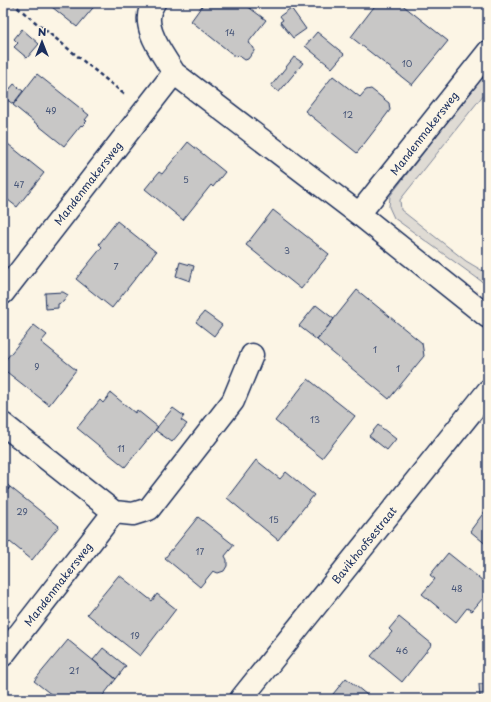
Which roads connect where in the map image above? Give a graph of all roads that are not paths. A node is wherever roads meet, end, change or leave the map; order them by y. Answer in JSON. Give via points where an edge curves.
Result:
{"nodes":[{"id":1,"x":154,"y":3,"type":"edge"},
{"id":2,"x":488,"y":52,"type":"edge"},
{"id":3,"x":174,"y":73,"type":"junction"},
{"id":4,"x":359,"y":214,"type":"junction"},
{"id":5,"x":3,"y":294,"type":"edge"},
{"id":6,"x":488,"y":317,"type":"edge"},
{"id":7,"x":252,"y":355,"type":"dead end"},
{"id":8,"x":488,"y":391,"type":"edge"},
{"id":9,"x":3,"y":424,"type":"edge"},
{"id":10,"x":114,"y":512,"type":"junction"},
{"id":11,"x":3,"y":655,"type":"edge"},
{"id":12,"x":241,"y":699,"type":"edge"}],
"edges":[{"from":1,"to":3,"type":"street","via":[[150,9],[150,34]]},
{"from":2,"to":4,"type":"street","name":"Mandenmakersweg"},
{"from":3,"to":4,"type":"street"},
{"from":3,"to":5,"type":"street","name":"Mandenmakersweg"},
{"from":4,"to":6,"type":"street"},
{"from":7,"to":10,"type":"street","via":[[233,401],[150,508],[133,514]]},
{"from":8,"to":12,"type":"street","name":"Bavikhoofsestraat"},
{"from":9,"to":10,"type":"street"},
{"from":10,"to":11,"type":"street","name":"Mandenmakersweg"}]}
